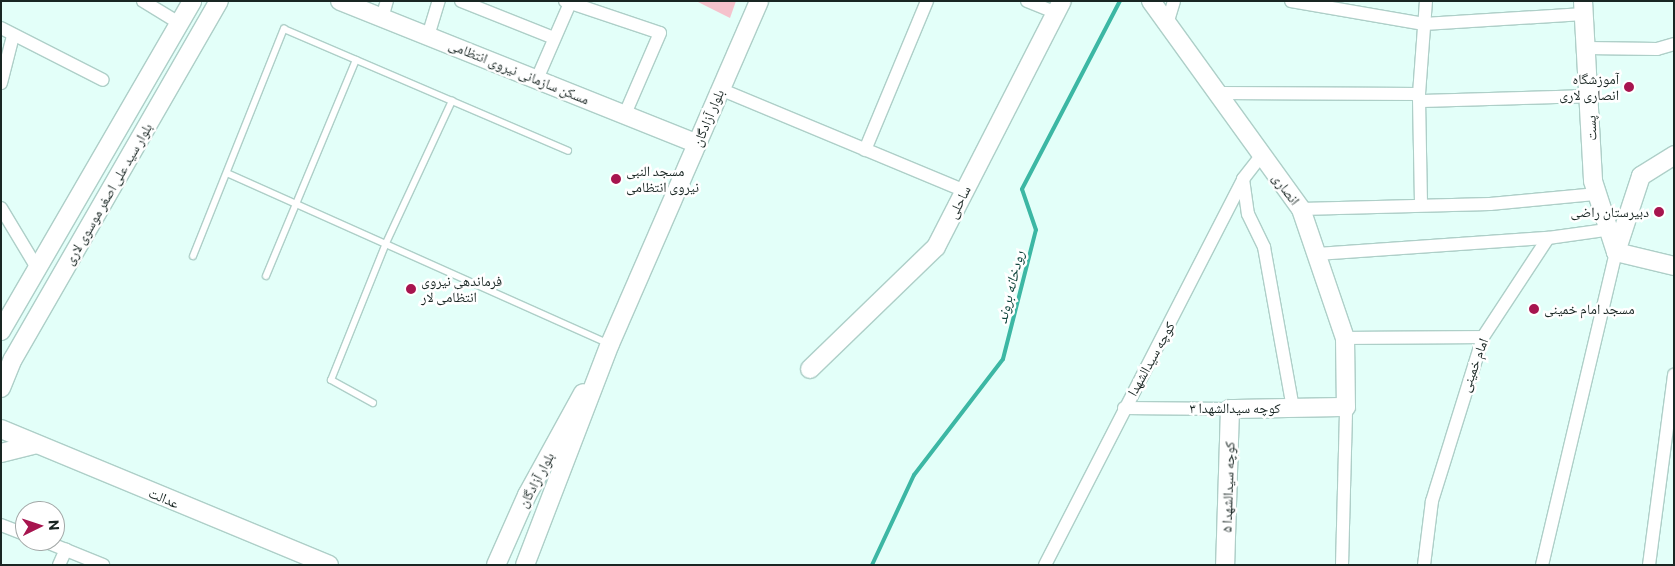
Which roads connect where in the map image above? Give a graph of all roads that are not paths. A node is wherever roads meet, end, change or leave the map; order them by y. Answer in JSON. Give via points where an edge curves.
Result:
{"nodes":[{"id":1,"x":142,"y":1,"type":"edge"},
{"id":2,"x":192,"y":1,"type":"edge"},
{"id":3,"x":219,"y":1,"type":"edge"},
{"id":4,"x":340,"y":1,"type":"edge"},
{"id":5,"x":439,"y":1,"type":"edge"},
{"id":6,"x":461,"y":1,"type":"edge"},
{"id":7,"x":759,"y":1,"type":"edge"},
{"id":8,"x":927,"y":1,"type":"edge"},
{"id":9,"x":1027,"y":1,"type":"edge"},
{"id":10,"x":1151,"y":1,"type":"edge"},
{"id":11,"x":1174,"y":1,"type":"edge"},
{"id":12,"x":1291,"y":1,"type":"edge"},
{"id":13,"x":1426,"y":1,"type":"edge"},
{"id":14,"x":567,"y":2,"type":"edge"},
{"id":15,"x":1060,"y":7,"type":"edge"},
{"id":16,"x":1584,"y":8,"type":"edge"},
{"id":17,"x":384,"y":9,"type":"edge"},
{"id":18,"x":1164,"y":22,"type":"junction"},
{"id":19,"x":180,"y":23,"type":"junction"},
{"id":20,"x":1424,"y":24,"type":"junction"},
{"id":21,"x":1,"y":28,"type":"edge"},
{"id":22,"x":13,"y":36,"type":"junction"},
{"id":23,"x":428,"y":36,"type":"junction"},
{"id":24,"x":554,"y":38,"type":"junction"},
{"id":25,"x":1674,"y":44,"type":"edge"},
{"id":26,"x":1586,"y":48,"type":"junction"},
{"id":27,"x":356,"y":60,"type":"junction"},
{"id":28,"x":537,"y":79,"type":"junction"},
{"id":29,"x":103,"y":80,"type":"dead end"},
{"id":30,"x":1,"y":83,"type":"edge"},
{"id":31,"x":720,"y":90,"type":"junction"},
{"id":32,"x":1220,"y":93,"type":"junction"},
{"id":33,"x":1590,"y":96,"type":"junction"},
{"id":34,"x":1420,"y":97,"type":"junction"},
{"id":35,"x":452,"y":101,"type":"junction"},
{"id":36,"x":625,"y":114,"type":"junction"},
{"id":37,"x":696,"y":144,"type":"junction"},
{"id":38,"x":866,"y":150,"type":"junction"},
{"id":39,"x":568,"y":151,"type":"dead end"},
{"id":40,"x":1261,"y":156,"type":"junction"},
{"id":41,"x":1673,"y":158,"type":"edge"},
{"id":42,"x":229,"y":174,"type":"junction"},
{"id":43,"x":1243,"y":179,"type":"junction"},
{"id":44,"x":965,"y":191,"type":"junction"},
{"id":45,"x":1595,"y":194,"type":"junction"},
{"id":46,"x":296,"y":204,"type":"junction"},
{"id":47,"x":1421,"y":204,"type":"junction"},
{"id":48,"x":1,"y":208,"type":"edge"},
{"id":49,"x":1301,"y":209,"type":"junction"},
{"id":50,"x":1606,"y":230,"type":"junction"},
{"id":51,"x":1548,"y":238,"type":"junction"},
{"id":52,"x":386,"y":243,"type":"junction"},
{"id":53,"x":1616,"y":252,"type":"junction"},
{"id":54,"x":1317,"y":254,"type":"junction"},
{"id":55,"x":193,"y":256,"type":"dead end"},
{"id":56,"x":1674,"y":266,"type":"edge"},
{"id":57,"x":37,"y":268,"type":"junction"},
{"id":58,"x":266,"y":276,"type":"dead end"},
{"id":59,"x":1,"y":331,"type":"edge"},
{"id":60,"x":1483,"y":337,"type":"junction"},
{"id":61,"x":1345,"y":338,"type":"junction"},
{"id":62,"x":610,"y":344,"type":"junction"},
{"id":63,"x":810,"y":369,"type":"dead end"},
{"id":64,"x":1674,"y":374,"type":"edge"},
{"id":65,"x":1,"y":388,"type":"edge"},
{"id":66,"x":373,"y":403,"type":"dead end"},
{"id":67,"x":1346,"y":407,"type":"junction"},
{"id":68,"x":1124,"y":408,"type":"junction"},
{"id":69,"x":1294,"y":408,"type":"junction"},
{"id":70,"x":1230,"y":409,"type":"junction"},
{"id":71,"x":1,"y":429,"type":"edge"},
{"id":72,"x":36,"y":444,"type":"junction"},
{"id":73,"x":1,"y":453,"type":"edge"},
{"id":74,"x":1669,"y":454,"type":"edge"},
{"id":75,"x":1,"y":525,"type":"edge"},
{"id":76,"x":15,"y":530,"type":"edge"},
{"id":77,"x":66,"y":549,"type":"joint"},
{"id":78,"x":59,"y":565,"type":"edge"},
{"id":79,"x":103,"y":565,"type":"edge"},
{"id":80,"x":329,"y":565,"type":"edge"},
{"id":81,"x":496,"y":565,"type":"edge"},
{"id":82,"x":525,"y":565,"type":"edge"},
{"id":83,"x":1045,"y":565,"type":"edge"},
{"id":84,"x":1225,"y":565,"type":"edge"},
{"id":85,"x":1342,"y":565,"type":"edge"},
{"id":86,"x":1424,"y":565,"type":"edge"},
{"id":87,"x":1542,"y":565,"type":"edge"},
{"id":88,"x":1649,"y":565,"type":"edge"}],
"edges":[{"from":1,"to":19,"type":"street"},
{"from":2,"to":19,"type":"main road","name":"بلوار سید علی اصغر موسوی لاری"},
{"from":3,"to":65,"type":"main road","name":"بلوار سید علی اصغر موسوی لاری","via":[[13,359]]},
{"from":4,"to":17,"type":"main road","name":"مسکن سازمانی نیروی انتظامی"},
{"from":5,"to":23,"type":"street"},
{"from":6,"to":24,"type":"street"},
{"from":7,"to":31,"type":"main road","name":"بلوار آزادگان"},
{"from":8,"to":38,"type":"street"},
{"from":9,"to":15,"type":"street"},
{"from":10,"to":18,"type":"main road","name":"انصاری"},
{"from":11,"to":18,"type":"street"},
{"from":12,"to":20,"type":"street"},
{"from":13,"to":20,"type":"street"},
{"from":14,"to":24,"type":"street"},
{"from":14,"to":36,"type":"street","via":[[660,33]]},
{"from":15,"to":44,"type":"main road","name":"ساحلی"},
{"from":16,"to":20,"type":"street"},
{"from":16,"to":26,"type":"main road","name":"پست"},
{"from":17,"to":23,"type":"main road","name":"مسکن سازمانی نیروی انتظامی"},
{"from":18,"to":32,"type":"main road","name":"انصاری"},
{"from":19,"to":57,"type":"main road","name":"بلوار سید علی اصغر موسوی لاری"},
{"from":20,"to":34,"type":"street"},
{"from":21,"to":22,"type":"street"},
{"from":22,"to":29,"type":"street"},
{"from":22,"to":30,"type":"street"},
{"from":23,"to":28,"type":"main road","name":"مسکن سازمانی نیروی انتظامی"},
{"from":24,"to":28,"type":"street"},
{"from":25,"to":26,"type":"street","via":[[1657,49]]},
{"from":26,"to":33,"type":"main road","name":"پست"},
{"from":27,"to":35,"type":"lane"},
{"from":27,"to":42,"type":"lane","via":[[284,29]]},
{"from":27,"to":46,"type":"lane"},
{"from":28,"to":36,"type":"main road","name":"مسکن سازمانی نیروی انتظامی"},
{"from":31,"to":37,"type":"main road","name":"بلوار آزادگان"},
{"from":31,"to":38,"type":"street"},
{"from":32,"to":34,"type":"street"},
{"from":32,"to":40,"type":"main road","name":"انصاری"},
{"from":33,"to":34,"type":"street"},
{"from":33,"to":45,"type":"main road","name":"پست"},
{"from":34,"to":47,"type":"street"},
{"from":35,"to":39,"type":"lane"},
{"from":35,"to":52,"type":"lane"},
{"from":36,"to":37,"type":"main road","name":"مسکن سازمانی نیروی انتظامی"},
{"from":37,"to":62,"type":"main road","name":"بلوار آزادگان"},
{"from":38,"to":44,"type":"street"},
{"from":40,"to":43,"type":"street","name":"کوچه سیدالشهدا"},
{"from":40,"to":49,"type":"main road","name":"انصاری"},
{"from":41,"to":53,"type":"main road","via":[[1641,176]]},
{"from":42,"to":46,"type":"lane"},
{"from":42,"to":55,"type":"lane"},
{"from":43,"to":68,"type":"street","name":"کوچه سیدالشهدا"},
{"from":43,"to":69,"type":"street","via":[[1248,214],[1264,247]]},
{"from":44,"to":63,"type":"main road","name":"ساحلی","via":[[936,247]]},
{"from":45,"to":47,"type":"street","via":[[1490,204]]},
{"from":45,"to":50,"type":"main road","name":"پست"},
{"from":46,"to":52,"type":"lane"},
{"from":46,"to":58,"type":"lane"},
{"from":47,"to":49,"type":"street"},
{"from":48,"to":57,"type":"street"},
{"from":49,"to":54,"type":"main road","name":"انصاری"},
{"from":50,"to":51,"type":"street"},
{"from":50,"to":53,"type":"main road","name":"پست"},
{"from":51,"to":54,"type":"street"},
{"from":51,"to":60,"type":"street","name":"امام خمینی"},
{"from":52,"to":62,"type":"lane"},
{"from":52,"to":66,"type":"lane","via":[[331,380]]},
{"from":53,"to":56,"type":"main road"},
{"from":53,"to":87,"type":"street"},
{"from":54,"to":61,"type":"main road","name":"انصاری"},
{"from":57,"to":59,"type":"main road","name":"بلوار سید علی اصغر موسوی لاری"},
{"from":60,"to":61,"type":"street"},
{"from":60,"to":86,"type":"street","name":"امام خمینی","via":[[1432,501]]},
{"from":61,"to":67,"type":"main road","name":"انصاری"},
{"from":62,"to":81,"type":"main road","name":"بلوار آزادگان","via":[[527,495]]},
{"from":62,"to":82,"type":"main road","name":"بلوار آزادگان"},
{"from":64,"to":74,"type":"street"},
{"from":67,"to":69,"type":"main road","name":"کوچه سیدالشهدا ۳"},
{"from":67,"to":85,"type":"street"},
{"from":68,"to":70,"type":"street","name":"کوچه سیدالشهدا ۳"},
{"from":68,"to":83,"type":"street","name":"کوچه سیدالشهدا"},
{"from":69,"to":70,"type":"main road","name":"کوچه سیدالشهدا ۳"},
{"from":70,"to":84,"type":"main road","name":"کوچه سیدالشهدا ۵"},
{"from":71,"to":72,"type":"main road","name":"عدالت"},
{"from":72,"to":73,"type":"main road"},
{"from":72,"to":80,"type":"main road","name":"عدالت"},
{"from":74,"to":88,"type":"street"},
{"from":75,"to":76,"type":"street"},
{"from":77,"to":78,"type":"street"},
{"from":77,"to":79,"type":"street"}]}
